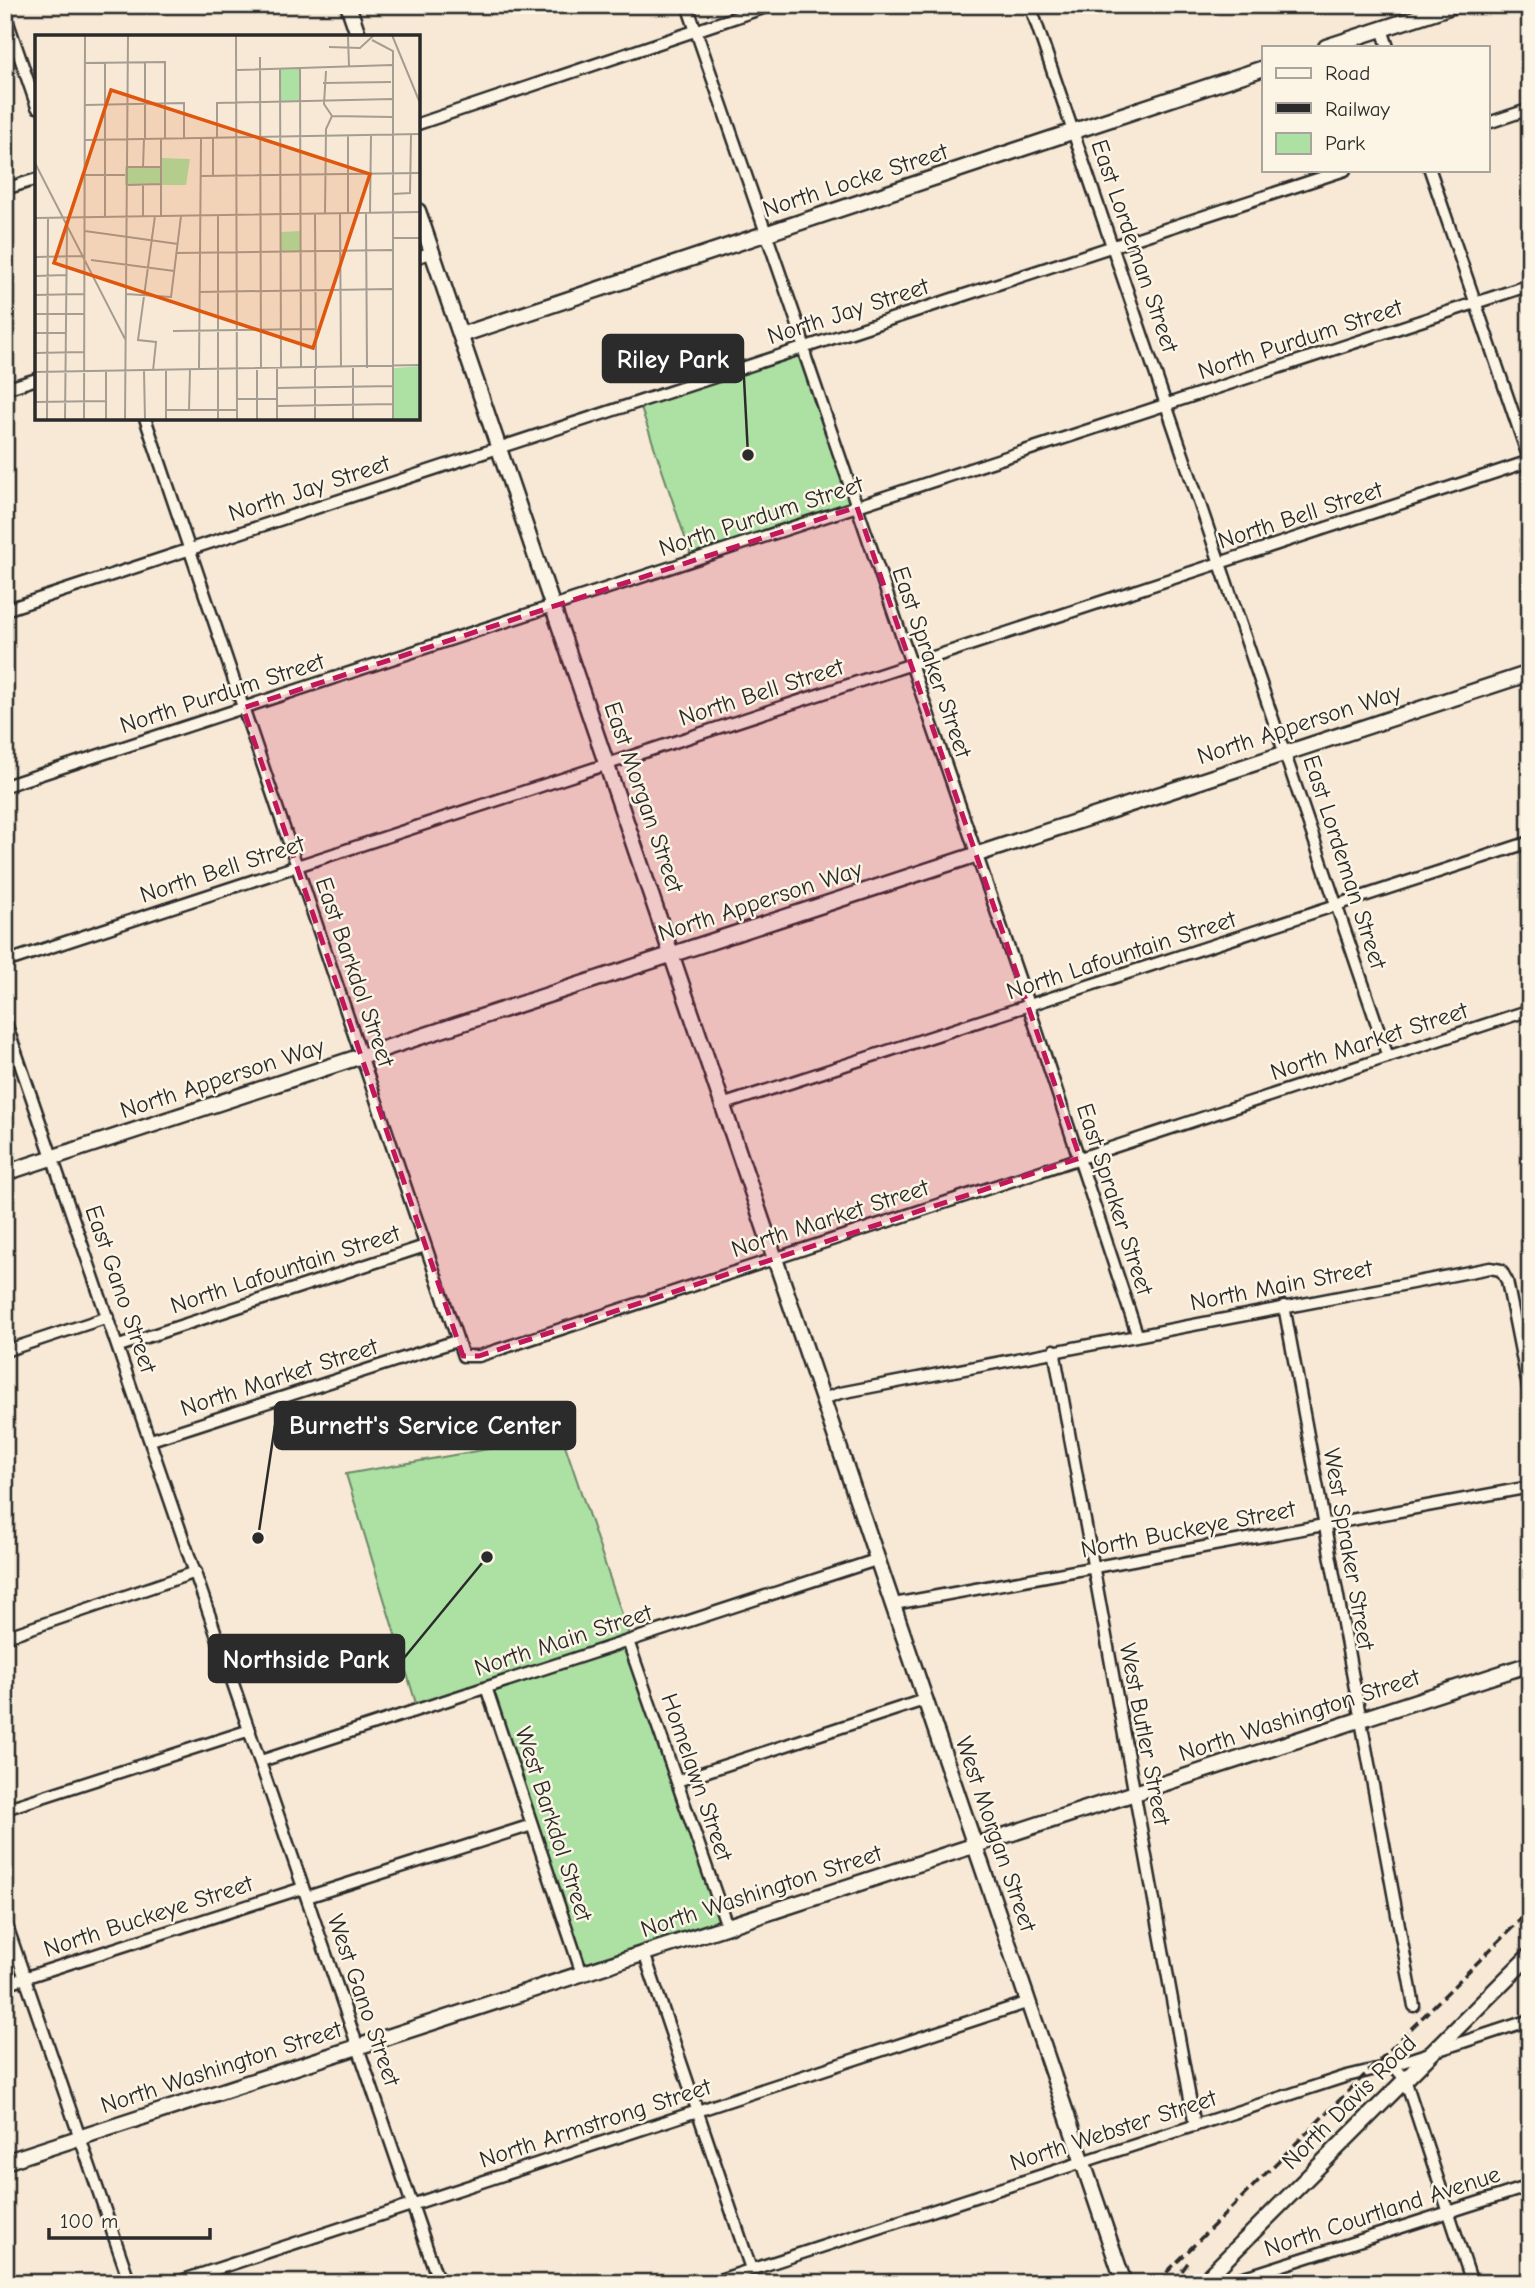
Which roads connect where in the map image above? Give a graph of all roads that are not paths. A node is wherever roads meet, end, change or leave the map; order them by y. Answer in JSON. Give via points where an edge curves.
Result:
{"nodes":[{"id":1,"x":348,"y":5,"type":"edge"},
{"id":2,"x":687,"y":5,"type":"edge"},
{"id":3,"x":772,"y":5,"type":"edge"},
{"id":4,"x":1030,"y":5,"type":"edge"},
{"id":5,"x":1455,"y":5,"type":"edge"},
{"id":6,"x":5,"y":14,"type":"edge"},
{"id":7,"x":1382,"y":29,"type":"junction"},
{"id":8,"x":696,"y":31,"type":"junction"},
{"id":9,"x":358,"y":35,"type":"edge"},
{"id":10,"x":1329,"y":46,"type":"edge"},
{"id":11,"x":1388,"y":46,"type":"edge"},
{"id":12,"x":1262,"y":69,"type":"edge"},
{"id":13,"x":35,"y":101,"type":"edge"},
{"id":14,"x":1530,"y":109,"type":"edge"},
{"id":15,"x":1490,"y":122,"type":"edge"},
{"id":16,"x":420,"y":123,"type":"edge"},
{"id":17,"x":1073,"y":132,"type":"junction"},
{"id":18,"x":1339,"y":172,"type":"edge"},
{"id":19,"x":1431,"y":172,"type":"edge"},
{"id":20,"x":35,"y":180,"type":"edge"},
{"id":21,"x":5,"y":190,"type":"edge"},
{"id":22,"x":420,"y":224,"type":"edge"},
{"id":23,"x":766,"y":232,"type":"junction"},
{"id":24,"x":1112,"y":246,"type":"junction"},
{"id":25,"x":425,"y":255,"type":"edge"},
{"id":26,"x":1530,"y":285,"type":"edge"},
{"id":27,"x":1475,"y":303,"type":"junction"},
{"id":28,"x":461,"y":335,"type":"junction"},
{"id":29,"x":803,"y":348,"type":"junction"},
{"id":30,"x":35,"y":380,"type":"edge"},
{"id":31,"x":5,"y":389,"type":"edge"},
{"id":32,"x":1167,"y":405,"type":"junction"},
{"id":33,"x":146,"y":420,"type":"edge"},
{"id":34,"x":500,"y":448,"type":"junction"},
{"id":35,"x":1530,"y":462,"type":"edge"},
{"id":36,"x":857,"y":507,"type":"junction"},
{"id":37,"x":189,"y":549,"type":"junction"},
{"id":38,"x":1221,"y":563,"type":"junction"},
{"id":39,"x":554,"y":607,"type":"junction"},
{"id":40,"x":5,"y":610,"type":"edge"},
{"id":41,"x":911,"y":665,"type":"junction"},
{"id":42,"x":1530,"y":673,"type":"edge"},
{"id":43,"x":243,"y":708,"type":"junction"},
{"id":44,"x":1286,"y":752,"type":"junction"},
{"id":45,"x":608,"y":764,"type":"junction"},
{"id":46,"x":5,"y":786,"type":"edge"},
{"id":47,"x":1530,"y":842,"type":"edge"},
{"id":48,"x":976,"y":855,"type":"junction"},
{"id":49,"x":297,"y":867,"type":"junction"},
{"id":50,"x":1338,"y":905,"type":"junction"},
{"id":51,"x":673,"y":953,"type":"junction"},
{"id":52,"x":5,"y":962,"type":"edge"},
{"id":53,"x":1029,"y":1007,"type":"junction"},
{"id":54,"x":1530,"y":1010,"type":"edge"},
{"id":55,"x":5,"y":1020,"type":"edge"},
{"id":56,"x":361,"y":1056,"type":"junction"},
{"id":57,"x":1388,"y":1057,"type":"junction"},
{"id":58,"x":725,"y":1104,"type":"junction"},
{"id":59,"x":53,"y":1157,"type":"junction"},
{"id":60,"x":1080,"y":1158,"type":"junction"},
{"id":61,"x":5,"y":1173,"type":"edge"},
{"id":62,"x":425,"y":1245,"type":"junction"},
{"id":63,"x":776,"y":1258,"type":"junction"},
{"id":64,"x":1284,"y":1307,"type":"junction"},
{"id":65,"x":108,"y":1317,"type":"junction"},
{"id":66,"x":1137,"y":1334,"type":"junction"},
{"id":67,"x":456,"y":1341,"type":"junction"},
{"id":68,"x":119,"y":1346,"type":"junction"},
{"id":69,"x":1054,"y":1350,"type":"junction"},
{"id":70,"x":5,"y":1351,"type":"edge"},
{"id":71,"x":1530,"y":1397,"type":"edge"},
{"id":72,"x":823,"y":1399,"type":"junction"},
{"id":73,"x":151,"y":1440,"type":"junction"},
{"id":74,"x":1530,"y":1487,"type":"edge"},
{"id":75,"x":1323,"y":1525,"type":"junction"},
{"id":76,"x":879,"y":1559,"type":"junction"},
{"id":77,"x":1094,"y":1568,"type":"junction"},
{"id":78,"x":196,"y":1572,"type":"junction"},
{"id":79,"x":894,"y":1604,"type":"junction"},
{"id":80,"x":5,"y":1637,"type":"edge"},
{"id":81,"x":628,"y":1641,"type":"junction"},
{"id":82,"x":1530,"y":1664,"type":"edge"},
{"id":83,"x":486,"y":1687,"type":"junction"},
{"id":84,"x":926,"y":1699,"type":"junction"},
{"id":85,"x":1359,"y":1720,"type":"junction"},
{"id":86,"x":250,"y":1730,"type":"junction"},
{"id":87,"x":261,"y":1761,"type":"junction"},
{"id":88,"x":677,"y":1781,"type":"junction"},
{"id":89,"x":1135,"y":1793,"type":"junction"},
{"id":90,"x":5,"y":1809,"type":"edge"},
{"id":91,"x":533,"y":1825,"type":"junction"},
{"id":92,"x":976,"y":1845,"type":"junction"},
{"id":93,"x":305,"y":1893,"type":"junction"},
{"id":94,"x":5,"y":1920,"type":"edge"},
{"id":95,"x":727,"y":1926,"type":"junction"},
{"id":96,"x":644,"y":1953,"type":"junction"},
{"id":97,"x":1530,"y":1955,"type":"edge"},
{"id":98,"x":582,"y":1973,"type":"junction"},
{"id":99,"x":24,"y":1978,"type":"junction"},
{"id":100,"x":5,"y":1984,"type":"edge"},
{"id":101,"x":1030,"y":2002,"type":"junction"},
{"id":102,"x":1414,"y":2006,"type":"dead end"},
{"id":103,"x":1530,"y":2021,"type":"edge"},
{"id":104,"x":358,"y":2046,"type":"junction"},
{"id":105,"x":1432,"y":2052,"type":"junction"},
{"id":106,"x":1393,"y":2066,"type":"junction"},
{"id":107,"x":1405,"y":2079,"type":"junction"},
{"id":108,"x":698,"y":2111,"type":"junction"},
{"id":109,"x":1195,"y":2126,"type":"junction"},
{"id":110,"x":80,"y":2137,"type":"junction"},
{"id":111,"x":1083,"y":2160,"type":"junction"},
{"id":112,"x":5,"y":2162,"type":"edge"},
{"id":113,"x":1530,"y":2186,"type":"edge"},
{"id":114,"x":412,"y":2205,"type":"junction"},
{"id":115,"x":1448,"y":2212,"type":"junction"},
{"id":116,"x":751,"y":2269,"type":"junction"},
{"id":117,"x":1263,"y":2277,"type":"edge"},
{"id":118,"x":1204,"y":2281,"type":"edge"},
{"id":119,"x":130,"y":2283,"type":"edge"},
{"id":120,"x":174,"y":2283,"type":"edge"},
{"id":121,"x":439,"y":2283,"type":"edge"},
{"id":122,"x":710,"y":2283,"type":"edge"},
{"id":123,"x":1124,"y":2283,"type":"edge"},
{"id":124,"x":1472,"y":2283,"type":"edge"}],
"edges":[{"from":1,"to":9,"type":"street"},
{"from":2,"to":8,"type":"street","name":"East Spraker Street"},
{"from":3,"to":8,"type":"street"},
{"from":4,"to":17,"type":"street","name":"East Lordeman Street"},
{"from":5,"to":7,"type":"street"},
{"from":6,"to":13,"type":"street"},
{"from":7,"to":10,"type":"street"},
{"from":7,"to":11,"type":"street"},
{"from":8,"to":16,"type":"street"},
{"from":8,"to":23,"type":"street","name":"East Spraker Street"},
{"from":12,"to":17,"type":"street","name":"North Locke Street"},
{"from":14,"to":15,"type":"street"},
{"from":17,"to":23,"type":"street","name":"North Locke Street"},
{"from":17,"to":24,"type":"street","name":"East Lordeman Street"},
{"from":18,"to":24,"type":"street","name":"North Jay Street"},
{"from":19,"to":27,"type":"street"},
{"from":20,"to":21,"type":"street"},
{"from":22,"to":25,"type":"street","name":"East Morgan Street"},
{"from":23,"to":28,"type":"street","name":"North Locke Street"},
{"from":23,"to":29,"type":"street","name":"East Spraker Street"},
{"from":24,"to":29,"type":"street","name":"North Jay Street"},
{"from":24,"to":32,"type":"street","name":"East Lordeman Street"},
{"from":25,"to":28,"type":"street","name":"East Morgan Street"},
{"from":26,"to":27,"type":"street","name":"North Purdum Street"},
{"from":27,"to":32,"type":"street","name":"North Purdum Street"},
{"from":27,"to":35,"type":"street"},
{"from":28,"to":34,"type":"street","name":"East Morgan Street"},
{"from":29,"to":34,"type":"street","name":"North Jay Street"},
{"from":29,"to":36,"type":"street","name":"East Spraker Street"},
{"from":30,"to":31,"type":"street"},
{"from":32,"to":36,"type":"street","name":"North Purdum Street"},
{"from":32,"to":38,"type":"street","name":"East Lordeman Street"},
{"from":33,"to":37,"type":"street","name":"East Barkdol Street"},
{"from":34,"to":37,"type":"street","name":"North Jay Street"},
{"from":34,"to":39,"type":"street","name":"East Morgan Street"},
{"from":35,"to":38,"type":"street","name":"North Bell Street"},
{"from":36,"to":39,"type":"street","name":"North Purdum Street"},
{"from":36,"to":41,"type":"street","name":"East Spraker Street"},
{"from":37,"to":40,"type":"street","name":"North Jay Street"},
{"from":37,"to":43,"type":"street","name":"East Barkdol Street"},
{"from":38,"to":41,"type":"street","name":"North Bell Street"},
{"from":38,"to":44,"type":"street","name":"East Lordeman Street"},
{"from":39,"to":43,"type":"street","name":"North Purdum Street"},
{"from":39,"to":45,"type":"street","name":"East Morgan Street"},
{"from":41,"to":45,"type":"street","name":"North Bell Street"},
{"from":41,"to":48,"type":"street","name":"East Spraker Street"},
{"from":42,"to":44,"type":"street","name":"North Apperson Way"},
{"from":43,"to":46,"type":"street","name":"North Purdum Street"},
{"from":43,"to":49,"type":"street","name":"East Barkdol Street"},
{"from":44,"to":48,"type":"street","name":"North Apperson Way"},
{"from":44,"to":50,"type":"street","name":"East Lordeman Street"},
{"from":45,"to":49,"type":"street","name":"North Bell Street"},
{"from":45,"to":51,"type":"street","name":"East Morgan Street"},
{"from":47,"to":50,"type":"street","name":"North Lafountain Street"},
{"from":48,"to":51,"type":"street","name":"North Apperson Way"},
{"from":48,"to":53,"type":"street","name":"East Spraker Street"},
{"from":49,"to":52,"type":"street","name":"North Bell Street"},
{"from":49,"to":56,"type":"street","name":"East Barkdol Street"},
{"from":50,"to":53,"type":"street","name":"North Lafountain Street"},
{"from":50,"to":57,"type":"street","name":"East Lordeman Street"},
{"from":51,"to":56,"type":"street","name":"North Apperson Way"},
{"from":51,"to":58,"type":"street","name":"East Morgan Street"},
{"from":53,"to":58,"type":"street","name":"North Lafountain Street"},
{"from":53,"to":60,"type":"street","name":"East Spraker Street"},
{"from":54,"to":57,"type":"street","name":"North Market Street"},
{"from":55,"to":59,"type":"street","name":"East Gano Street"},
{"from":56,"to":59,"type":"street","name":"North Apperson Way"},
{"from":56,"to":62,"type":"street","name":"East Barkdol Street"},
{"from":57,"to":60,"type":"street","name":"North Market Street"},
{"from":58,"to":63,"type":"street","name":"East Morgan Street"},
{"from":59,"to":61,"type":"street","name":"North Apperson Way"},
{"from":59,"to":65,"type":"street","name":"East Gano Street"},
{"from":60,"to":63,"type":"street","name":"North Market Street"},
{"from":60,"to":66,"type":"street","name":"East Spraker Street"},
{"from":62,"to":67,"type":"street","name":"East Barkdol Street"},
{"from":62,"to":68,"type":"street","name":"North Lafountain Street"},
{"from":63,"to":67,"type":"street","name":"North Market Street","via":[[479,1356],[463,1356]]},
{"from":63,"to":72,"type":"street","name":"East Morgan Street"},
{"from":64,"to":66,"type":"street","name":"North Main Street"},
{"from":64,"to":71,"type":"street","name":"North Main Street","via":[[1490,1268],[1501,1270]]},
{"from":64,"to":75,"type":"street","name":"West Spraker Street"},
{"from":65,"to":68,"type":"street","name":"East Gano Street"},
{"from":65,"to":70,"type":"street"},
{"from":66,"to":69,"type":"street","name":"North Main Street"},
{"from":67,"to":73,"type":"street","name":"North Market Street"},
{"from":68,"to":73,"type":"street","name":"East Gano Street"},
{"from":69,"to":72,"type":"street","name":"North Main Street"},
{"from":69,"to":77,"type":"street","name":"West Butler Street"},
{"from":72,"to":76,"type":"street","name":"West Morgan Street"},
{"from":73,"to":78,"type":"street","name":"East Gano Street"},
{"from":74,"to":75,"type":"street","name":"North Buckeye Street"},
{"from":75,"to":77,"type":"street","name":"North Buckeye Street"},
{"from":75,"to":85,"type":"street","name":"West Spraker Street"},
{"from":76,"to":79,"type":"street","name":"West Morgan Street"},
{"from":76,"to":81,"type":"street","name":"North Main Street"},
{"from":77,"to":79,"type":"street","name":"North Buckeye Street"},
{"from":77,"to":89,"type":"street","name":"West Butler Street"},
{"from":78,"to":80,"type":"street"},
{"from":78,"to":86,"type":"street","name":"East Gano Street"},
{"from":79,"to":84,"type":"street","name":"West Morgan Street"},
{"from":81,"to":83,"type":"street","name":"North Main Street"},
{"from":81,"to":88,"type":"street","name":"Homelawn Street"},
{"from":82,"to":85,"type":"street","name":"North Washington Street"},
{"from":83,"to":87,"type":"street","name":"North Main Street"},
{"from":83,"to":91,"type":"street","name":"West Barkdol Street"},
{"from":84,"to":88,"type":"street"},
{"from":84,"to":92,"type":"street","name":"West Morgan Street"},
{"from":85,"to":89,"type":"street","name":"North Washington Street"},
{"from":85,"to":102,"type":"street","name":"West Spraker Street"},
{"from":86,"to":87,"type":"street","name":"West Gano Street"},
{"from":86,"to":90,"type":"street"},
{"from":87,"to":93,"type":"street","name":"West Gano Street"},
{"from":88,"to":95,"type":"street","name":"Homelawn Street"},
{"from":89,"to":92,"type":"street","name":"North Washington Street"},
{"from":89,"to":109,"type":"street","name":"West Butler Street"},
{"from":91,"to":93,"type":"street","name":"North Buckeye Street"},
{"from":91,"to":98,"type":"street","name":"West Barkdol Street"},
{"from":92,"to":95,"type":"street","name":"North Washington Street"},
{"from":92,"to":101,"type":"street","name":"West Morgan Street"},
{"from":93,"to":99,"type":"street","name":"North Buckeye Street"},
{"from":93,"to":104,"type":"street","name":"West Gano Street"},
{"from":94,"to":99,"type":"street"},
{"from":95,"to":96,"type":"street","name":"North Washington Street"},
{"from":96,"to":98,"type":"street","name":"North Washington Street"},
{"from":96,"to":108,"type":"street"},
{"from":97,"to":105,"type":"street","name":"North Davis Road"},
{"from":98,"to":104,"type":"street","name":"North Washington Street"},
{"from":99,"to":100,"type":"street","name":"North Buckeye Street"},
{"from":99,"to":110,"type":"street"},
{"from":101,"to":108,"type":"street","name":"North Armstrong Street"},
{"from":101,"to":111,"type":"street","name":"West Morgan Street"},
{"from":103,"to":105,"type":"street","name":"North Webster Street"},
{"from":104,"to":110,"type":"street","name":"North Washington Street"},
{"from":104,"to":114,"type":"street","name":"West Gano Street"},
{"from":105,"to":106,"type":"street","name":"North Webster Street"},
{"from":105,"to":107,"type":"street","name":"North Davis Road"},
{"from":106,"to":107,"type":"street"},
{"from":106,"to":109,"type":"street","name":"North Webster Street","via":[[1347,2076]]},
{"from":107,"to":115,"type":"street"},
{"from":107,"to":118,"type":"street","name":"North Davis Road"},
{"from":108,"to":114,"type":"street","name":"North Armstrong Street"},
{"from":108,"to":116,"type":"street"},
{"from":109,"to":111,"type":"street","name":"North Webster Street"},
{"from":110,"to":112,"type":"street","name":"North Washington Street"},
{"from":110,"to":119,"type":"street"},
{"from":111,"to":116,"type":"street","name":"North Webster Street"},
{"from":111,"to":123,"type":"street","name":"West Morgan Street"},
{"from":113,"to":115,"type":"street","name":"North Courtland Avenue"},
{"from":114,"to":120,"type":"street","name":"North Armstrong Street"},
{"from":114,"to":121,"type":"street","name":"West Gano Street"},
{"from":115,"to":117,"type":"street","name":"North Courtland Avenue"},
{"from":115,"to":124,"type":"street"},
{"from":116,"to":122,"type":"street","name":"North Webster Street"},
{"from":117,"to":118,"type":"street","name":"North Courtland Avenue"}]}
